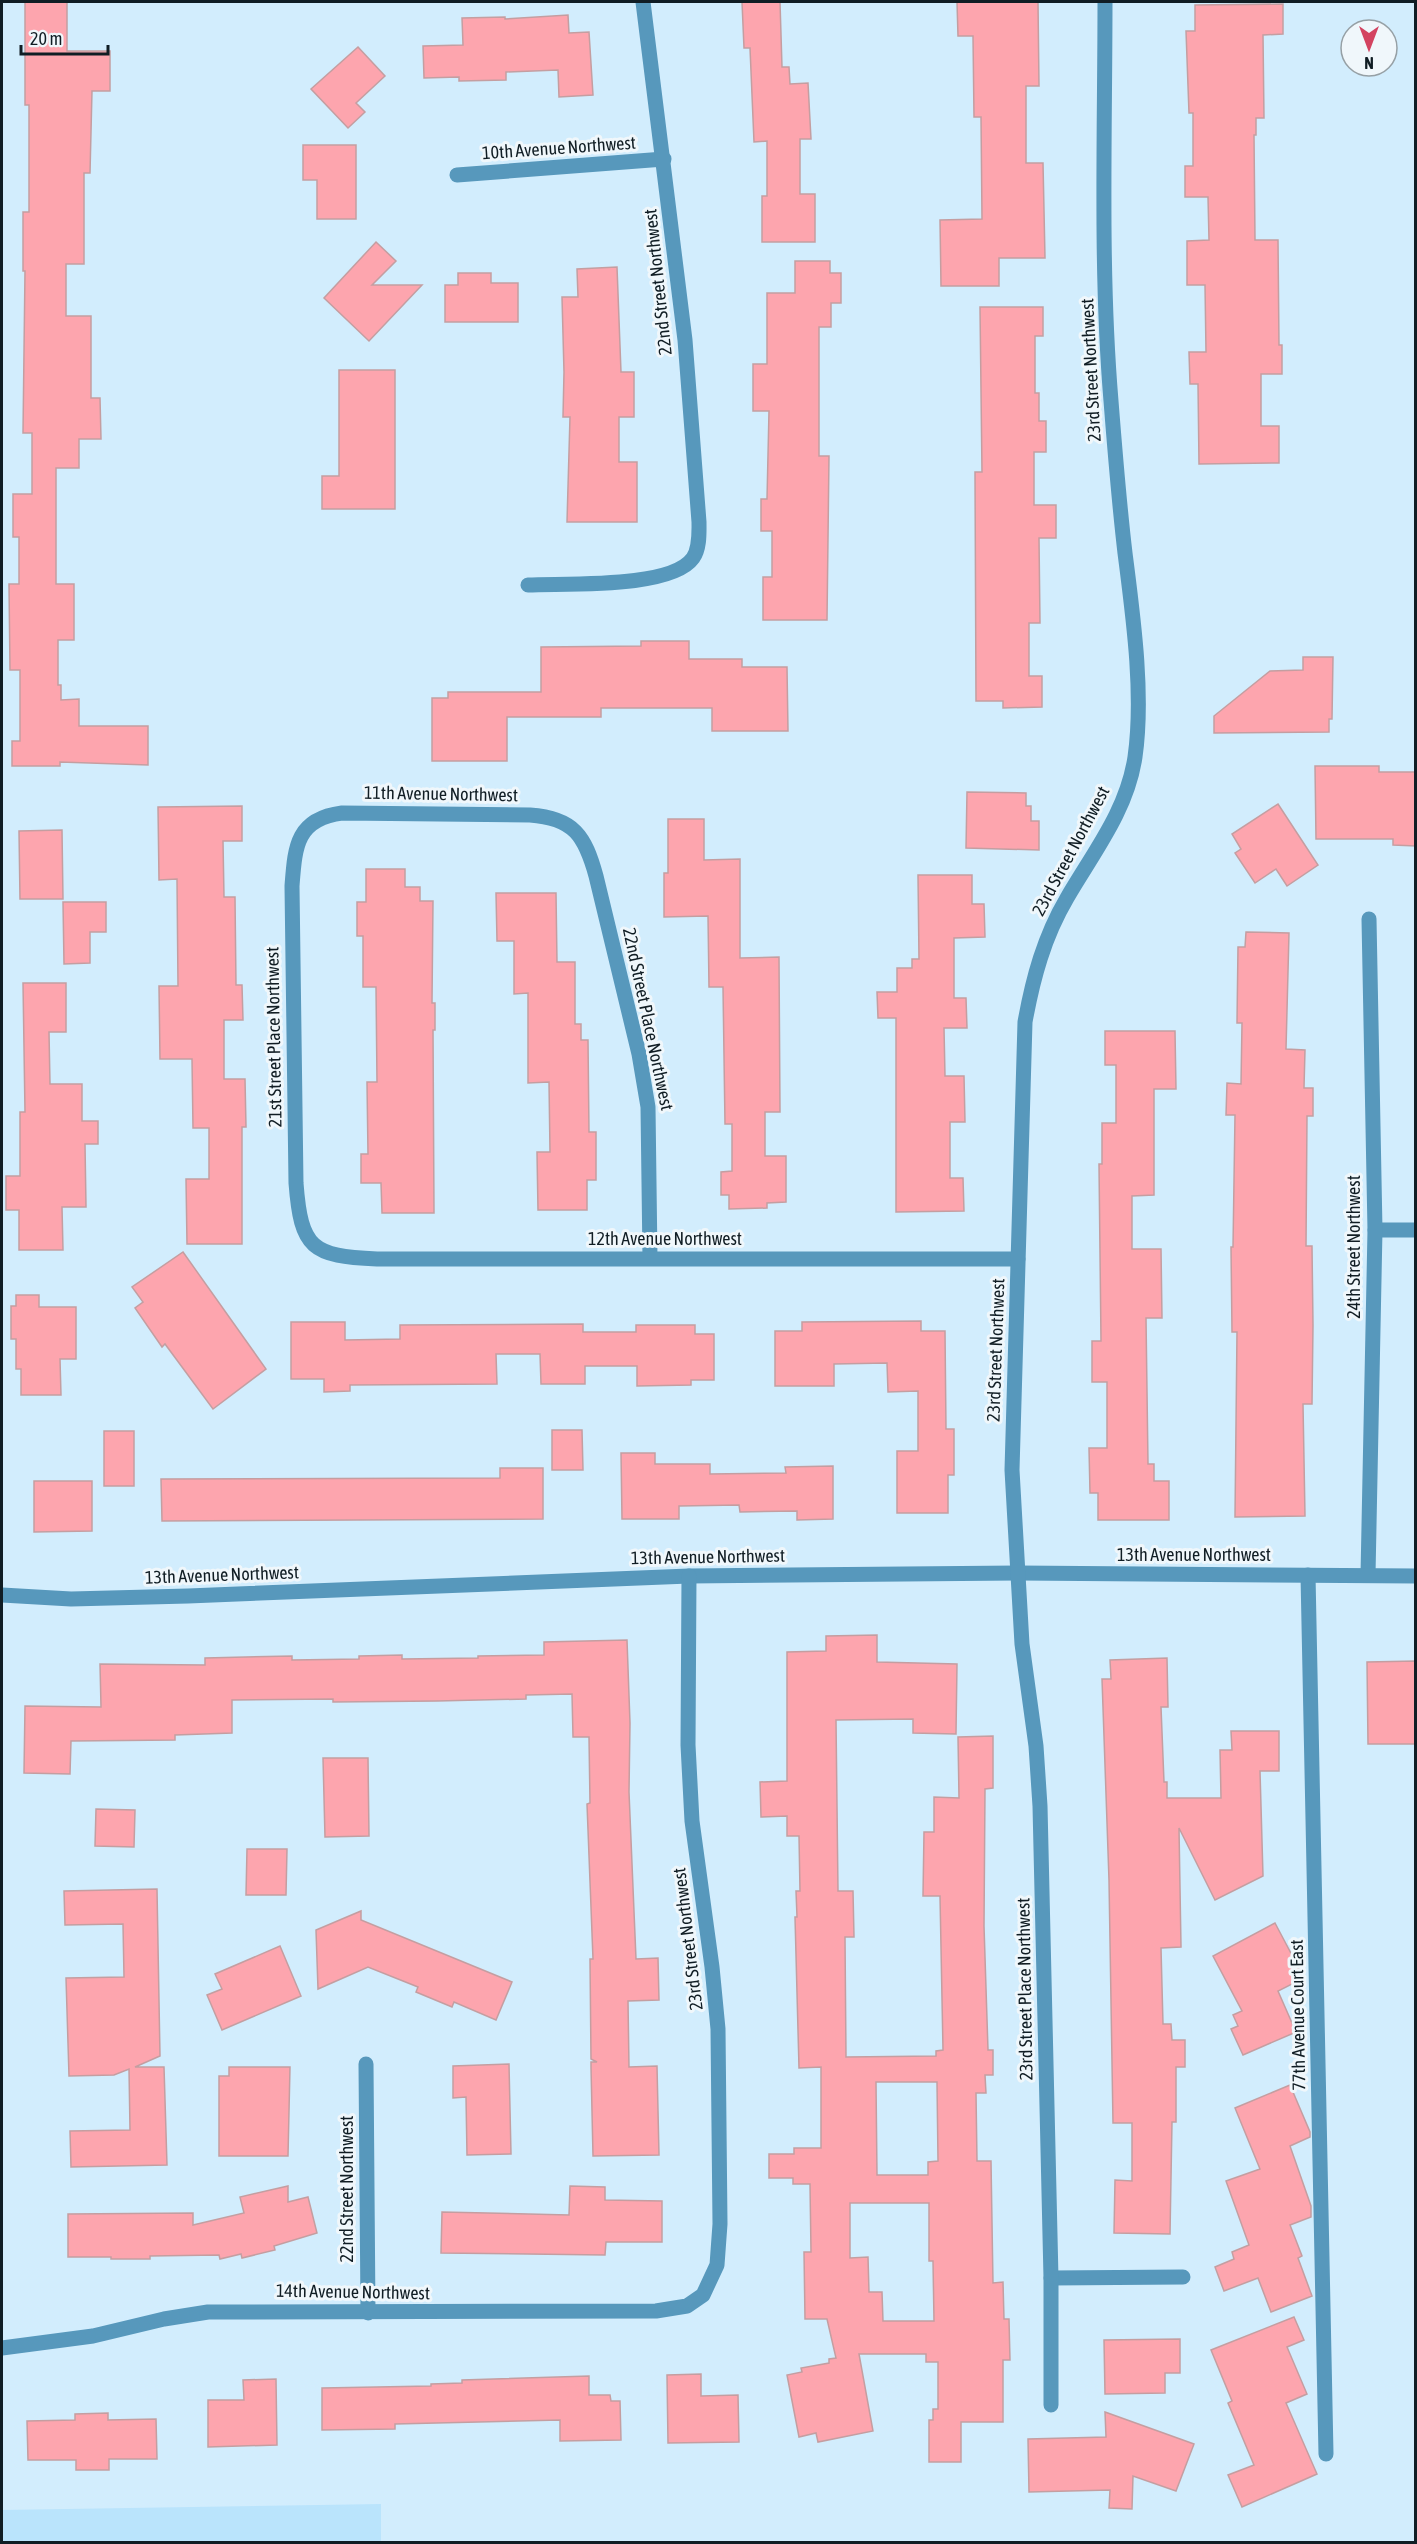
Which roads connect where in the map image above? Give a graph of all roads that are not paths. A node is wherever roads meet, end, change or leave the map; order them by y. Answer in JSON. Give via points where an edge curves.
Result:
{"nodes":[{"id":1,"x":643,"y":2,"type":"edge"},
{"id":2,"x":1105,"y":2,"type":"edge"},
{"id":3,"x":664,"y":159,"type":"junction"},
{"id":4,"x":457,"y":175,"type":"dead end"},
{"id":5,"x":528,"y":585,"type":"dead end"},
{"id":6,"x":307,"y":827,"type":"joint"},
{"id":7,"x":575,"y":829,"type":"joint"},
{"id":8,"x":1369,"y":919,"type":"dead end"},
{"id":9,"x":1375,"y":1230,"type":"junction"},
{"id":10,"x":1416,"y":1230,"type":"edge"},
{"id":11,"x":314,"y":1246,"type":"joint"},
{"id":12,"x":650,"y":1258,"type":"junction"},
{"id":13,"x":1018,"y":1259,"type":"junction"},
{"id":14,"x":1018,"y":1573,"type":"junction"},
{"id":15,"x":1308,"y":1575,"type":"junction"},
{"id":16,"x":1368,"y":1575,"type":"junction"},
{"id":17,"x":689,"y":1576,"type":"junction"},
{"id":18,"x":1416,"y":1576,"type":"edge"},
{"id":19,"x":2,"y":1595,"type":"edge"},
{"id":20,"x":366,"y":2064,"type":"dead end"},
{"id":21,"x":1183,"y":2277,"type":"dead end"},
{"id":22,"x":1051,"y":2278,"type":"junction"},
{"id":23,"x":703,"y":2295,"type":"joint"},
{"id":24,"x":368,"y":2313,"type":"junction"},
{"id":25,"x":2,"y":2348,"type":"edge"},
{"id":26,"x":1051,"y":2405,"type":"dead end"},
{"id":27,"x":1326,"y":2454,"type":"dead end"}],
"edges":[{"from":1,"to":3,"type":"street","name":"22nd Street Northwest"},
{"from":2,"to":13,"type":"street","name":"23rd Street Northwest","via":[[1110,390],[1132,606],[1137,724],[1130,780],[1116,816],[1065,900],[1034,972],[1025,1022]]},
{"from":3,"to":4,"type":"street","name":"10th Avenue Northwest"},
{"from":3,"to":5,"type":"street","name":"22nd Street Northwest","via":[[685,340],[699,522],[693,558],[670,574],[649,580]]},
{"from":6,"to":7,"type":"street","name":"11th Avenue Northwest","via":[[331,814],[377,813],[530,815],[555,819]]},
{"from":6,"to":11,"type":"street","name":"21st Street Place Northwest","via":[[297,843],[294,866],[292,965],[297,1200],[303,1229]]},
{"from":7,"to":12,"type":"street","name":"22nd Street Place Northwest","via":[[596,876],[646,1090],[650,1127]]},
{"from":8,"to":9,"type":"street","name":"24th Street Northwest"},
{"from":9,"to":10,"type":"street"},
{"from":9,"to":16,"type":"street","name":"24th Street Northwest"},
{"from":11,"to":12,"type":"street","name":"12th Avenue Northwest","via":[[342,1258]]},
{"from":12,"to":13,"type":"street","name":"12th Avenue Northwest"},
{"from":13,"to":14,"type":"street","name":"23rd Street Northwest","via":[[1012,1470]]},
{"from":14,"to":15,"type":"street","name":"13th Avenue Northwest"},
{"from":14,"to":17,"type":"street","name":"13th Avenue Northwest"},
{"from":14,"to":22,"type":"street","name":"23rd Street Place Northwest","via":[[1040,1806]]},
{"from":15,"to":16,"type":"street","name":"13th Avenue Northwest"},
{"from":15,"to":27,"type":"street","name":"77th Avenue Court East"},
{"from":16,"to":18,"type":"street","name":"13th Avenue Northwest"},
{"from":17,"to":19,"type":"street","name":"13th Avenue Northwest","via":[[188,1596],[71,1599]]},
{"from":17,"to":23,"type":"street","name":"23rd Street Northwest","via":[[688,1745],[692,1821],[712,1967],[720,2089],[719,2244],[714,2275]]},
{"from":20,"to":24,"type":"street","name":"22nd Street Northwest"},
{"from":21,"to":22,"type":"street"},
{"from":22,"to":26,"type":"street","name":"23rd Street Place Northwest"},
{"from":23,"to":24,"type":"street","name":"14th Avenue Northwest","via":[[687,2306],[656,2311]]},
{"from":24,"to":25,"type":"street","name":"14th Avenue Northwest","via":[[208,2312],[93,2336]]}]}
